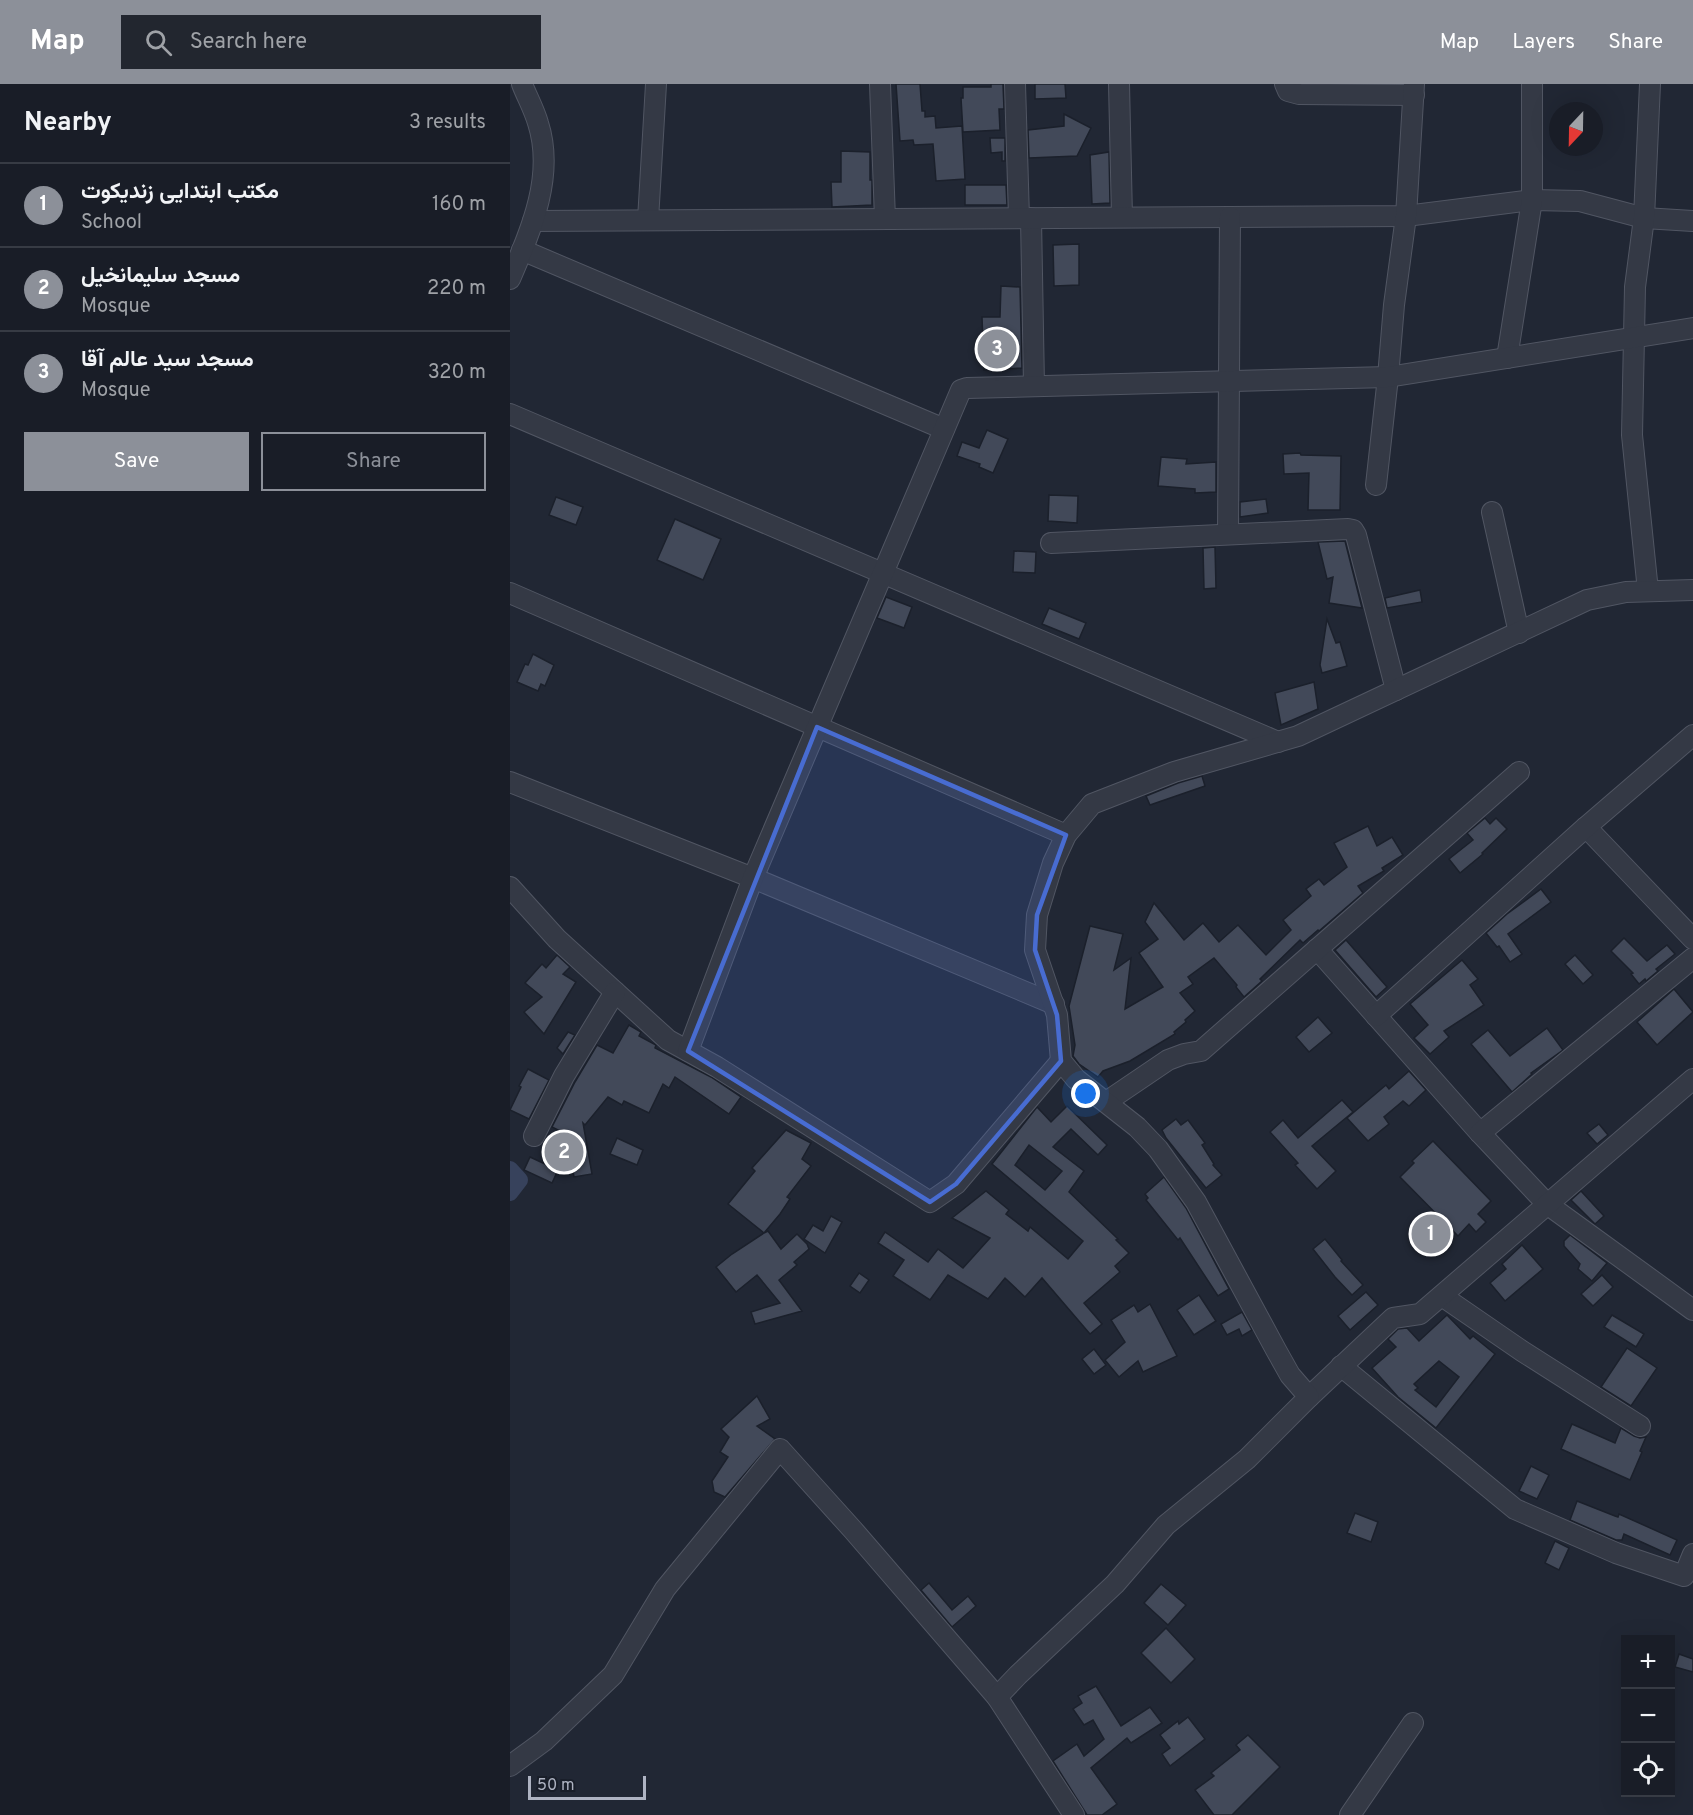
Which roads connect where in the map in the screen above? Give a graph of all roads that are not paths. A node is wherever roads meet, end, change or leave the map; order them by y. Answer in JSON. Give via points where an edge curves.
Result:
{"nodes":[{"id":1,"x":522,"y":84,"type":"edge"},
{"id":2,"x":656,"y":84,"type":"edge"},
{"id":3,"x":880,"y":84,"type":"edge"},
{"id":4,"x":1015,"y":84,"type":"edge"},
{"id":5,"x":1119,"y":84,"type":"edge"},
{"id":6,"x":1285,"y":84,"type":"edge"},
{"id":7,"x":1532,"y":84,"type":"edge"},
{"id":8,"x":1650,"y":84,"type":"edge"},
{"id":9,"x":1414,"y":90,"type":"edge"},
{"id":10,"x":1532,"y":200,"type":"junction"},
{"id":11,"x":1406,"y":216,"type":"junction"},
{"id":12,"x":1122,"y":217,"type":"junction"},
{"id":13,"x":1230,"y":217,"type":"junction"},
{"id":14,"x":1025,"y":218,"type":"junction"},
{"id":15,"x":1644,"y":218,"type":"junction"},
{"id":16,"x":885,"y":219,"type":"junction"},
{"id":17,"x":648,"y":220,"type":"junction"},
{"id":18,"x":533,"y":221,"type":"junction"},
{"id":19,"x":1693,"y":221,"type":"edge"},
{"id":20,"x":522,"y":250,"type":"junction"},
{"id":21,"x":510,"y":279,"type":"edge"},
{"id":22,"x":1693,"y":328,"type":"edge"},
{"id":23,"x":1633,"y":337,"type":"junction"},
{"id":24,"x":1507,"y":358,"type":"junction"},
{"id":25,"x":1388,"y":377,"type":"junction"},
{"id":26,"x":1230,"y":381,"type":"junction"},
{"id":27,"x":1034,"y":386,"type":"junction"},
{"id":28,"x":510,"y":414,"type":"edge"},
{"id":29,"x":944,"y":429,"type":"junction"},
{"id":30,"x":1376,"y":485,"type":"dead end"},
{"id":31,"x":1492,"y":512,"type":"dead end"},
{"id":32,"x":1228,"y":534,"type":"junction"},
{"id":33,"x":1051,"y":543,"type":"dead end"},
{"id":34,"x":882,"y":573,"type":"junction"},
{"id":35,"x":1693,"y":590,"type":"edge"},
{"id":36,"x":1648,"y":591,"type":"junction"},
{"id":37,"x":510,"y":593,"type":"edge"},
{"id":38,"x":1520,"y":633,"type":"junction"},
{"id":39,"x":1396,"y":690,"type":"junction"},
{"id":40,"x":817,"y":727,"type":"junction"},
{"id":41,"x":1693,"y":735,"type":"edge"},
{"id":42,"x":1278,"y":742,"type":"junction"},
{"id":43,"x":1519,"y":772,"type":"dead end"},
{"id":44,"x":510,"y":782,"type":"edge"},
{"id":45,"x":1586,"y":827,"type":"junction"},
{"id":46,"x":1066,"y":835,"type":"junction"},
{"id":47,"x":753,"y":878,"type":"junction"},
{"id":48,"x":510,"y":887,"type":"edge"},
{"id":49,"x":1693,"y":939,"type":"edge"},
{"id":50,"x":1317,"y":949,"type":"junction"},
{"id":51,"x":1693,"y":958,"type":"edge"},
{"id":52,"x":615,"y":992,"type":"junction"},
{"id":53,"x":1054,"y":1004,"type":"junction"},
{"id":54,"x":1376,"y":1016,"type":"junction"},
{"id":55,"x":688,"y":1051,"type":"junction"},
{"id":56,"x":1061,"y":1061,"type":"junction"},
{"id":57,"x":1693,"y":1079,"type":"edge"},
{"id":58,"x":1106,"y":1102,"type":"junction"},
{"id":59,"x":1480,"y":1133,"type":"junction"},
{"id":60,"x":534,"y":1136,"type":"dead end"},
{"id":61,"x":1547,"y":1204,"type":"junction"},
{"id":62,"x":1442,"y":1296,"type":"junction"},
{"id":63,"x":1693,"y":1310,"type":"edge"},
{"id":64,"x":1341,"y":1366,"type":"junction"},
{"id":65,"x":1309,"y":1397,"type":"junction"},
{"id":66,"x":1640,"y":1426,"type":"dead end"},
{"id":67,"x":1693,"y":1554,"type":"edge"},
{"id":68,"x":998,"y":1697,"type":"junction"},
{"id":69,"x":1413,"y":1722,"type":"dead end"},
{"id":70,"x":510,"y":1766,"type":"edge"},
{"id":71,"x":1074,"y":1815,"type":"edge"},
{"id":72,"x":1350,"y":1815,"type":"edge"}],
"edges":[{"from":1,"to":18,"type":"street","via":[[539,123],[545,158]]},
{"from":2,"to":17,"type":"street"},
{"from":3,"to":16,"type":"street"},
{"from":4,"to":14,"type":"street"},
{"from":5,"to":12,"type":"street"},
{"from":6,"to":9,"type":"street","via":[[1288,91],[1299,94]]},
{"from":7,"to":10,"type":"street"},
{"from":8,"to":15,"type":"street"},
{"from":9,"to":11,"type":"street"},
{"from":10,"to":11,"type":"street"},
{"from":10,"to":15,"type":"street","via":[[1580,201]]},
{"from":10,"to":24,"type":"street"},
{"from":11,"to":13,"type":"street"},
{"from":11,"to":25,"type":"street"},
{"from":12,"to":13,"type":"street"},
{"from":12,"to":14,"type":"street"},
{"from":13,"to":26,"type":"street"},
{"from":14,"to":16,"type":"street"},
{"from":14,"to":27,"type":"street"},
{"from":15,"to":19,"type":"street"},
{"from":15,"to":23,"type":"street"},
{"from":16,"to":17,"type":"street"},
{"from":17,"to":18,"type":"street"},
{"from":18,"to":20,"type":"street"},
{"from":20,"to":21,"type":"street"},
{"from":20,"to":29,"type":"street"},
{"from":22,"to":23,"type":"street"},
{"from":23,"to":24,"type":"street"},
{"from":23,"to":36,"type":"street","via":[[1632,435]]},
{"from":24,"to":25,"type":"street"},
{"from":25,"to":26,"type":"street"},
{"from":25,"to":30,"type":"street"},
{"from":26,"to":27,"type":"street"},
{"from":26,"to":32,"type":"street"},
{"from":27,"to":29,"type":"street","via":[[961,390]]},
{"from":28,"to":34,"type":"street"},
{"from":29,"to":34,"type":"street"},
{"from":31,"to":38,"type":"street"},
{"from":32,"to":33,"type":"street"},
{"from":32,"to":39,"type":"street","via":[[1353,530]]},
{"from":34,"to":40,"type":"street"},
{"from":34,"to":42,"type":"street"},
{"from":35,"to":36,"type":"street"},
{"from":36,"to":38,"type":"street","via":[[1587,600]]},
{"from":37,"to":40,"type":"street"},
{"from":38,"to":39,"type":"street"},
{"from":39,"to":42,"type":"street"},
{"from":40,"to":46,"type":"street"},
{"from":40,"to":47,"type":"street"},
{"from":41,"to":45,"type":"street"},
{"from":42,"to":46,"type":"street","via":[[1174,772],[1092,804]]},
{"from":43,"to":50,"type":"street"},
{"from":44,"to":47,"type":"street"},
{"from":45,"to":49,"type":"street"},
{"from":45,"to":54,"type":"street"},
{"from":46,"to":53,"type":"street","via":[[1037,915],[1035,950]]},
{"from":47,"to":53,"type":"street"},
{"from":47,"to":55,"type":"street"},
{"from":48,"to":52,"type":"street","via":[[556,939]]},
{"from":50,"to":54,"type":"street"},
{"from":50,"to":58,"type":"street","via":[[1201,1051],[1168,1060]]},
{"from":51,"to":59,"type":"street"},
{"from":52,"to":55,"type":"street","via":[[668,1040]]},
{"from":52,"to":60,"type":"street","via":[[564,1076]]},
{"from":53,"to":56,"type":"street"},
{"from":54,"to":59,"type":"street"},
{"from":55,"to":56,"type":"street","via":[[930,1202],[956,1184]]},
{"from":56,"to":58,"type":"street"},
{"from":57,"to":61,"type":"street"},
{"from":58,"to":65,"type":"street","via":[[1158,1149],[1196,1202],[1290,1375]]},
{"from":59,"to":61,"type":"street"},
{"from":61,"to":62,"type":"street"},
{"from":61,"to":63,"type":"street"},
{"from":62,"to":64,"type":"street","via":[[1420,1314],[1393,1318]]},
{"from":62,"to":66,"type":"street"},
{"from":64,"to":65,"type":"street"},
{"from":64,"to":67,"type":"street","via":[[1515,1509],[1684,1576]]},
{"from":65,"to":68,"type":"street","via":[[1247,1459],[1166,1525],[1116,1584]]},
{"from":68,"to":70,"type":"street","via":[[780,1449],[665,1589],[613,1676],[544,1741]]},
{"from":68,"to":71,"type":"street"},
{"from":69,"to":72,"type":"street"}]}
